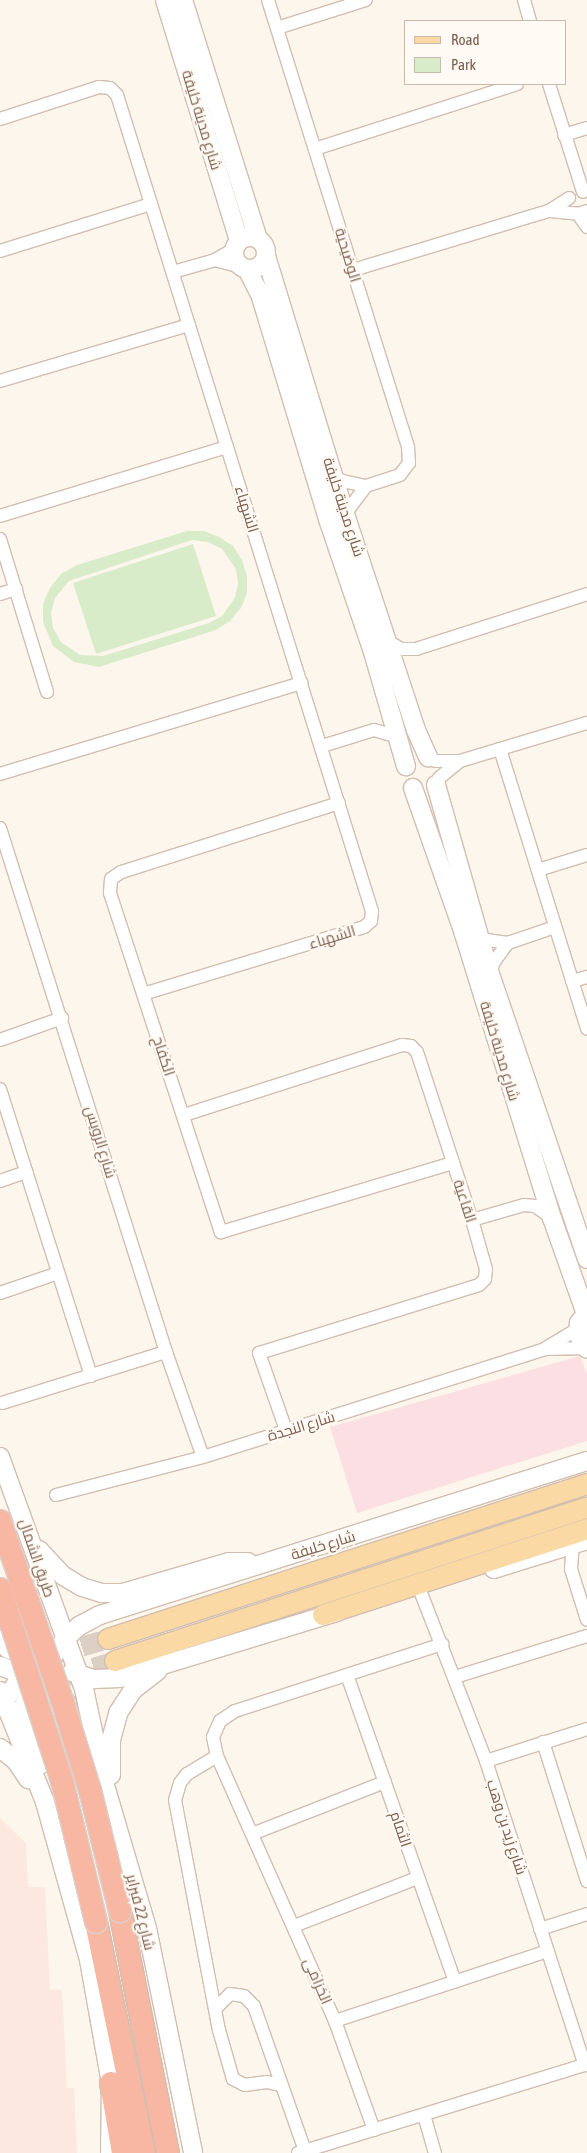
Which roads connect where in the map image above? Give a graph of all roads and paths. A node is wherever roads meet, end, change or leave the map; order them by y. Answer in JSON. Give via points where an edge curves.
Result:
{"nodes":[{"id":1,"x":165,"y":0,"type":"edge"},
{"id":2,"x":268,"y":0,"type":"edge"},
{"id":3,"x":366,"y":0,"type":"edge"},
{"id":4,"x":524,"y":0,"type":"edge"},
{"id":5,"x":187,"y":3,"type":"edge"},
{"id":6,"x":530,"y":20,"type":"edge"},
{"id":7,"x":276,"y":28,"type":"junction"},
{"id":8,"x":514,"y":85,"type":"edge"},
{"id":9,"x":549,"y":85,"type":"edge"},
{"id":10,"x":0,"y":119,"type":"edge"},
{"id":11,"x":587,"y":128,"type":"edge"},
{"id":12,"x":564,"y":135,"type":"junction"},
{"id":13,"x":314,"y":149,"type":"junction"},
{"id":14,"x":577,"y":195,"type":"edge"},
{"id":15,"x":151,"y":204,"type":"junction"},
{"id":16,"x":549,"y":211,"type":"junction"},
{"id":17,"x":580,"y":212,"type":"edge"},
{"id":18,"x":587,"y":227,"type":"edge"},
{"id":19,"x":258,"y":239,"type":"junction"},
{"id":20,"x":237,"y":245,"type":"junction"},
{"id":21,"x":0,"y":251,"type":"edge"},
{"id":22,"x":266,"y":256,"type":"junction"},
{"id":23,"x":215,"y":260,"type":"junction"},
{"id":24,"x":245,"y":268,"type":"junction"},
{"id":25,"x":353,"y":270,"type":"junction"},
{"id":26,"x":173,"y":272,"type":"junction"},
{"id":27,"x":189,"y":325,"type":"junction"},
{"id":28,"x":0,"y":381,"type":"edge"},
{"id":29,"x":227,"y":447,"type":"junction"},
{"id":30,"x":332,"y":474,"type":"junction"},
{"id":31,"x":366,"y":486,"type":"junction"},
{"id":32,"x":345,"y":514,"type":"junction"},
{"id":33,"x":0,"y":516,"type":"edge"},
{"id":34,"x":0,"y":539,"type":"edge"},
{"id":35,"x":16,"y":589,"type":"junction"},
{"id":36,"x":0,"y":594,"type":"edge"},
{"id":37,"x":587,"y":594,"type":"edge"},
{"id":38,"x":388,"y":641,"type":"junction"},
{"id":39,"x":416,"y":649,"type":"junction"},
{"id":40,"x":398,"y":672,"type":"junction"},
{"id":41,"x":302,"y":683,"type":"junction"},
{"id":42,"x":47,"y":692,"type":"dead end"},
{"id":43,"x":389,"y":706,"type":"junction"},
{"id":44,"x":587,"y":722,"type":"edge"},
{"id":45,"x":366,"y":731,"type":"junction"},
{"id":46,"x":398,"y":736,"type":"junction"},
{"id":47,"x":322,"y":746,"type":"junction"},
{"id":48,"x":500,"y":749,"type":"junction"},
{"id":49,"x":431,"y":759,"type":"junction"},
{"id":50,"x":460,"y":761,"type":"junction"},
{"id":51,"x":406,"y":766,"type":"junction"},
{"id":52,"x":0,"y":774,"type":"edge"},
{"id":53,"x":437,"y":782,"type":"junction"},
{"id":54,"x":413,"y":788,"type":"junction"},
{"id":55,"x":339,"y":803,"type":"junction"},
{"id":56,"x":0,"y":828,"type":"edge"},
{"id":57,"x":587,"y":855,"type":"edge"},
{"id":58,"x":538,"y":870,"type":"junction"},
{"id":59,"x":555,"y":928,"type":"junction"},
{"id":60,"x":480,"y":939,"type":"junction"},
{"id":61,"x":508,"y":943,"type":"junction"},
{"id":62,"x":490,"y":974,"type":"junction"},
{"id":63,"x":587,"y":977,"type":"edge"},
{"id":64,"x":572,"y":981,"type":"junction"},
{"id":65,"x":144,"y":994,"type":"junction"},
{"id":66,"x":62,"y":1018,"type":"junction"},
{"id":67,"x":587,"y":1029,"type":"edge"},
{"id":68,"x":0,"y":1040,"type":"edge"},
{"id":69,"x":0,"y":1089,"type":"edge"},
{"id":70,"x":184,"y":1115,"type":"junction"},
{"id":71,"x":453,"y":1163,"type":"junction"},
{"id":72,"x":26,"y":1172,"type":"junction"},
{"id":73,"x":540,"y":1178,"type":"junction"},
{"id":74,"x":0,"y":1181,"type":"edge"},
{"id":75,"x":524,"y":1205,"type":"junction"},
{"id":76,"x":552,"y":1218,"type":"junction"},
{"id":77,"x":472,"y":1220,"type":"junction"},
{"id":78,"x":587,"y":1259,"type":"edge"},
{"id":79,"x":58,"y":1273,"type":"junction"},
{"id":80,"x":0,"y":1293,"type":"edge"},
{"id":81,"x":584,"y":1319,"type":"edge"},
{"id":82,"x":586,"y":1348,"type":"edge"},
{"id":83,"x":544,"y":1349,"type":"junction"},
{"id":84,"x":166,"y":1352,"type":"junction"},
{"id":85,"x":91,"y":1376,"type":"junction"},
{"id":86,"x":2,"y":1403,"type":"dead end"},
{"id":87,"x":286,"y":1430,"type":"junction"},
{"id":88,"x":0,"y":1457,"type":"edge"},
{"id":89,"x":203,"y":1457,"type":"junction"},
{"id":90,"x":587,"y":1461,"type":"edge"},
{"id":91,"x":587,"y":1484,"type":"edge"},
{"id":92,"x":56,"y":1495,"type":"dead end"},
{"id":93,"x":587,"y":1508,"type":"edge"},
{"id":94,"x":0,"y":1521,"type":"edge"},
{"id":95,"x":587,"y":1529,"type":"edge"},
{"id":96,"x":31,"y":1540,"type":"junction"},
{"id":97,"x":580,"y":1542,"type":"edge"},
{"id":98,"x":550,"y":1552,"type":"junction"},
{"id":99,"x":268,"y":1562,"type":"junction"},
{"id":100,"x":571,"y":1569,"type":"junction"},
{"id":101,"x":0,"y":1589,"type":"edge"},
{"id":102,"x":421,"y":1593,"type":"junction"},
{"id":103,"x":54,"y":1608,"type":"junction"},
{"id":104,"x":323,"y":1615,"type":"junction"},
{"id":105,"x":587,"y":1620,"type":"edge"},
{"id":106,"x":0,"y":1630,"type":"edge"},
{"id":107,"x":587,"y":1636,"type":"edge"},
{"id":108,"x":65,"y":1638,"type":"junction"},
{"id":109,"x":108,"y":1639,"type":"tunnel mouth"},
{"id":110,"x":0,"y":1640,"type":"edge"},
{"id":111,"x":442,"y":1644,"type":"junction"},
{"id":112,"x":40,"y":1660,"type":"junction"},
{"id":113,"x":115,"y":1661,"type":"tunnel mouth"},
{"id":114,"x":175,"y":1661,"type":"junction"},
{"id":115,"x":0,"y":1666,"type":"edge"},
{"id":116,"x":79,"y":1675,"type":"junction"},
{"id":117,"x":347,"y":1675,"type":"junction"},
{"id":118,"x":30,"y":1677,"type":"junction"},
{"id":119,"x":455,"y":1677,"type":"junction"},
{"id":120,"x":1,"y":1700,"type":"edge"},
{"id":121,"x":88,"y":1708,"type":"junction"},
{"id":122,"x":14,"y":1724,"type":"junction"},
{"id":123,"x":587,"y":1729,"type":"edge"},
{"id":124,"x":543,"y":1742,"type":"junction"},
{"id":125,"x":0,"y":1748,"type":"edge"},
{"id":126,"x":217,"y":1756,"type":"junction"},
{"id":127,"x":486,"y":1761,"type":"junction"},
{"id":128,"x":104,"y":1782,"type":"junction"},
{"id":129,"x":385,"y":1782,"type":"junction"},
{"id":130,"x":45,"y":1802,"type":"junction"},
{"id":131,"x":112,"y":1806,"type":"junction"},
{"id":132,"x":51,"y":1826,"type":"junction"},
{"id":133,"x":252,"y":1834,"type":"junction"},
{"id":134,"x":417,"y":1878,"type":"junction"},
{"id":135,"x":587,"y":1881,"type":"edge"},
{"id":136,"x":587,"y":1914,"type":"edge"},
{"id":137,"x":294,"y":1926,"type":"junction"},
{"id":138,"x":540,"y":1929,"type":"junction"},
{"id":139,"x":548,"y":1951,"type":"junction"},
{"id":140,"x":455,"y":1982,"type":"junction"},
{"id":141,"x":215,"y":2009,"type":"junction"},
{"id":142,"x":335,"y":2022,"type":"junction"},
{"id":143,"x":586,"y":2064,"type":"edge"},
{"id":144,"x":111,"y":2083,"type":"junction"},
{"id":145,"x":280,"y":2085,"type":"junction"},
{"id":146,"x":424,"y":2115,"type":"junction"},
{"id":147,"x":374,"y":2130,"type":"junction"},
{"id":148,"x":301,"y":2152,"type":"edge"},
{"id":149,"x":110,"y":2153,"type":"edge"},
{"id":150,"x":123,"y":2153,"type":"edge"},
{"id":151,"x":144,"y":2153,"type":"edge"},
{"id":152,"x":168,"y":2153,"type":"edge"},
{"id":153,"x":193,"y":2153,"type":"edge"},
{"id":154,"x":435,"y":2153,"type":"edge"}],
"edges":[{"from":1,"to":20,"type":"street","name":"شارع مدينة خليفة"},
{"from":2,"to":7,"type":"street","name":"الوضيحية"},
{"from":3,"to":7,"type":"street"},
{"from":4,"to":6,"type":"street"},
{"from":5,"to":19,"type":"street","name":"شارع مدينة خليفة"},
{"from":7,"to":13,"type":"street","name":"الوضيحية"},
{"from":8,"to":13,"type":"street"},
{"from":9,"to":12,"type":"street"},
{"from":10,"to":15,"type":"street","name":"الشهباء","via":[[99,87],[110,88],[117,95]]},
{"from":11,"to":12,"type":"street"},
{"from":12,"to":14,"type":"street"},
{"from":13,"to":25,"type":"street","name":"الوضيحية"},
{"from":14,"to":16,"type":"street"},
{"from":14,"to":17,"type":"street","via":[[568,206]]},
{"from":15,"to":21,"type":"street"},
{"from":15,"to":26,"type":"street","name":"الشهباء"},
{"from":16,"to":17,"type":"street"},
{"from":16,"to":25,"type":"street"},
{"from":17,"to":18,"type":"street"},
{"from":19,"to":20,"type":"street","via":[[248,237]]},
{"from":19,"to":22,"type":"street","via":[[265,246]]},
{"from":20,"to":23,"type":"street"},
{"from":20,"to":24,"type":"street","via":[[235,260]]},
{"from":22,"to":24,"type":"street","via":[[257,267]]},
{"from":22,"to":30,"type":"street","name":"شارع مدينة خليفة"},
{"from":23,"to":24,"type":"street"},
{"from":23,"to":26,"type":"street"},
{"from":24,"to":43,"type":"street","name":"شارع مدينة خليفة","via":[[260,297]]},
{"from":25,"to":31,"type":"street","name":"الوضيحية","via":[[408,448],[409,464],[400,475]]},
{"from":26,"to":27,"type":"street","name":"الشهباء"},
{"from":27,"to":28,"type":"street"},
{"from":27,"to":29,"type":"street","name":"الشهباء"},
{"from":29,"to":33,"type":"street"},
{"from":29,"to":41,"type":"street","name":"الشهباء"},
{"from":30,"to":31,"type":"street","via":[[348,483]]},
{"from":30,"to":32,"type":"street","name":"شارع مدينة خليفة"},
{"from":31,"to":32,"type":"street"},
{"from":32,"to":38,"type":"street","name":"شارع مدينة خليفة"},
{"from":34,"to":35,"type":"street"},
{"from":35,"to":36,"type":"street"},
{"from":35,"to":42,"type":"street"},
{"from":37,"to":39,"type":"street"},
{"from":38,"to":39,"type":"street","via":[[401,648]]},
{"from":38,"to":40,"type":"street","name":"شارع مدينة خليفة"},
{"from":39,"to":40,"type":"street"},
{"from":40,"to":49,"type":"street","name":"شارع مدينة خليفة","via":[[416,730]]},
{"from":41,"to":47,"type":"street","name":"الشهباء"},
{"from":41,"to":52,"type":"street"},
{"from":43,"to":45,"type":"street"},
{"from":43,"to":46,"type":"street","name":"شارع مدينة خليفة"},
{"from":44,"to":48,"type":"street"},
{"from":45,"to":46,"type":"street","via":[[382,730]]},
{"from":45,"to":47,"type":"street"},
{"from":46,"to":51,"type":"street","name":"شارع مدينة خليفة"},
{"from":47,"to":55,"type":"street","name":"الشهباء"},
{"from":48,"to":50,"type":"street"},
{"from":48,"to":58,"type":"street"},
{"from":49,"to":50,"type":"street"},
{"from":49,"to":51,"type":"street","via":[[415,757]]},
{"from":49,"to":53,"type":"street","via":[[440,769]]},
{"from":50,"to":53,"type":"street"},
{"from":51,"to":54,"type":"street","via":[[406,781]]},
{"from":53,"to":54,"type":"street","via":[[425,790]]},
{"from":53,"to":60,"type":"street","name":"شارع مدينة خليفة"},
{"from":54,"to":73,"type":"street","name":"شارع مدينة خليفة","via":[[464,934]]},
{"from":55,"to":65,"type":"street","name":"الكفاح","via":[[121,872],[111,878],[110,893]]},
{"from":55,"to":65,"type":"street","name":"الشهباء","via":[[372,911],[371,921],[364,927]]},
{"from":56,"to":66,"type":"street","name":"شارع الرويس"},
{"from":57,"to":58,"type":"street"},
{"from":58,"to":59,"type":"street"},
{"from":59,"to":61,"type":"street"},
{"from":59,"to":64,"type":"street"},
{"from":60,"to":61,"type":"street"},
{"from":60,"to":62,"type":"street","name":"شارع مدينة خليفة"},
{"from":61,"to":62,"type":"street","via":[[494,962]]},
{"from":62,"to":78,"type":"street","name":"شارع مدينة خليفة"},
{"from":63,"to":64,"type":"street"},
{"from":64,"to":67,"type":"street"},
{"from":65,"to":70,"type":"street","name":"الكفاح"},
{"from":66,"to":68,"type":"street"},
{"from":66,"to":84,"type":"street","name":"شارع الرويس"},
{"from":69,"to":72,"type":"street"},
{"from":70,"to":71,"type":"street","name":"القاعية","via":[[402,1045],[412,1046],[417,1052]]},
{"from":70,"to":71,"type":"street","name":"الكفاح","via":[[221,1232]]},
{"from":71,"to":77,"type":"street","name":"القاعية"},
{"from":72,"to":74,"type":"street"},
{"from":72,"to":79,"type":"street"},
{"from":73,"to":75,"type":"street","via":[[538,1188]]},
{"from":73,"to":76,"type":"street","name":"شارع مدينة خليفة"},
{"from":75,"to":76,"type":"street","via":[[545,1211]]},
{"from":75,"to":77,"type":"street"},
{"from":76,"to":81,"type":"street","name":"شارع مدينة خليفة"},
{"from":77,"to":87,"type":"street","name":"القاعية","via":[[486,1269],[485,1278],[479,1285],[259,1352]]},
{"from":79,"to":80,"type":"street"},
{"from":79,"to":85,"type":"street"},
{"from":81,"to":82,"type":"street","name":"شارع مدينة خليفة"},
{"from":81,"to":83,"type":"street","name":"شارع النجدة"},
{"from":82,"to":83,"type":"street","name":"شارع النجدة"},
{"from":83,"to":87,"type":"street","name":"شارع النجدة"},
{"from":84,"to":85,"type":"street"},
{"from":84,"to":89,"type":"street","name":"شارع الرويس"},
{"from":85,"to":86,"type":"street"},
{"from":87,"to":89,"type":"street","name":"شارع النجدة"},
{"from":88,"to":96,"type":"street","name":"طريق الشمال"},
{"from":89,"to":92,"type":"street","name":"شارع النجدة"},
{"from":90,"to":99,"type":"street","name":"شارع خليفة"},
{"from":91,"to":109,"type":"main road","name":"شارع خليفة"},
{"from":93,"to":113,"type":"main road"},
{"from":94,"to":152,"type":"highway","name":"شارع 22 فبراير","bridge":true,"via":[[90,1790],[120,1911]]},
{"from":95,"to":104,"type":"main road"},
{"from":96,"to":99,"type":"street","via":[[62,1575],[82,1587],[102,1593],[123,1593],[229,1562]]},
{"from":96,"to":103,"type":"street","name":"طريق الشمال"},
{"from":97,"to":98,"type":"street"},
{"from":97,"to":100,"type":"street"},
{"from":98,"to":100,"type":"street","via":[[562,1558]]},
{"from":98,"to":102,"type":"street"},
{"from":99,"to":108,"type":"street","name":"شارع خليفة","via":[[100,1615]]},
{"from":100,"to":105,"type":"street"},
{"from":101,"to":151,"type":"highway","bridge":true,"via":[[62,1781],[96,1922]]},
{"from":102,"to":104,"type":"street"},
{"from":102,"to":111,"type":"street","name":"شارع زيد بن وهب"},
{"from":103,"to":106,"type":"street","via":[[30,1629]]},
{"from":103,"to":108,"type":"street","name":"شارع 22 فبراير"},
{"from":103,"to":112,"type":"street","name":"طريق الشمال"},
{"from":104,"to":114,"type":"street"},
{"from":107,"to":119,"type":"street"},
{"from":108,"to":112,"type":"street"},
{"from":108,"to":116,"type":"street","name":"شارع 22 فبراير"},
{"from":110,"to":112,"type":"street","via":[[8,1649]]},
{"from":111,"to":117,"type":"street"},
{"from":111,"to":119,"type":"street","name":"شارع زيد بن وهب"},
{"from":112,"to":116,"type":"street"},
{"from":112,"to":118,"type":"street","name":"طريق الشمال"},
{"from":114,"to":116,"type":"street","via":[[120,1678],[94,1679]]},
{"from":114,"to":131,"type":"street","via":[[143,1681],[118,1712],[111,1740]]},
{"from":115,"to":118,"type":"street"},
{"from":116,"to":121,"type":"street","name":"شارع 22 فبراير"},
{"from":117,"to":126,"type":"street","name":"الخزامى","via":[[224,1717],[214,1732]]},
{"from":117,"to":129,"type":"street","name":"الثمام"},
{"from":118,"to":120,"type":"street","name":"طريق الشمال"},
{"from":118,"to":121,"type":"street","via":[[67,1692]]},
{"from":118,"to":122,"type":"street"},
{"from":119,"to":127,"type":"street","name":"شارع زيد بن وهب"},
{"from":120,"to":122,"type":"street"},
{"from":121,"to":128,"type":"street","name":"شارع 22 فبراير"},
{"from":122,"to":130,"type":"street"},
{"from":123,"to":124,"type":"street"},
{"from":124,"to":127,"type":"street"},
{"from":124,"to":135,"type":"street"},
{"from":125,"to":132,"type":"street","via":[[26,1775]]},
{"from":126,"to":133,"type":"street","name":"الخزامى"},
{"from":126,"to":141,"type":"street","via":[[187,1774],[180,1783],[175,1800]]},
{"from":127,"to":138,"type":"street","name":"شارع زيد بن وهب"},
{"from":128,"to":130,"type":"street","via":[[89,1757],[67,1702],[58,1695],[41,1695],[32,1702],[28,1713]]},
{"from":128,"to":131,"type":"street","name":"شارع 22 فبراير"},
{"from":129,"to":133,"type":"street"},
{"from":129,"to":134,"type":"street","name":"الثمام"},
{"from":130,"to":132,"type":"street"},
{"from":131,"to":153,"type":"street","name":"شارع 22 فبراير","via":[[147,1928]]},
{"from":132,"to":144,"type":"street","via":[[89,1960]]},
{"from":133,"to":137,"type":"street","name":"الخزامى"},
{"from":134,"to":137,"type":"street"},
{"from":134,"to":140,"type":"street","name":"الثمام"},
{"from":136,"to":138,"type":"street"},
{"from":137,"to":142,"type":"street","name":"الخزامى"},
{"from":138,"to":139,"type":"street","name":"شارع زيد بن وهب"},
{"from":139,"to":140,"type":"street"},
{"from":139,"to":143,"type":"street","name":"شارع زيد بن وهب"},
{"from":140,"to":142,"type":"street"},
{"from":141,"to":145,"type":"street","via":[[227,2067],[233,2079],[245,2085],[267,2082]]},
{"from":141,"to":145,"type":"street","via":[[218,2002],[230,1994],[250,2000]]},
{"from":142,"to":147,"type":"street","name":"الخزامى"},
{"from":143,"to":146,"type":"street"},
{"from":144,"to":149,"type":"street"},
{"from":144,"to":150,"type":"highway"},
{"from":145,"to":148,"type":"street"},
{"from":146,"to":147,"type":"street"},
{"from":146,"to":154,"type":"street"},
{"from":147,"to":148,"type":"street"}]}
